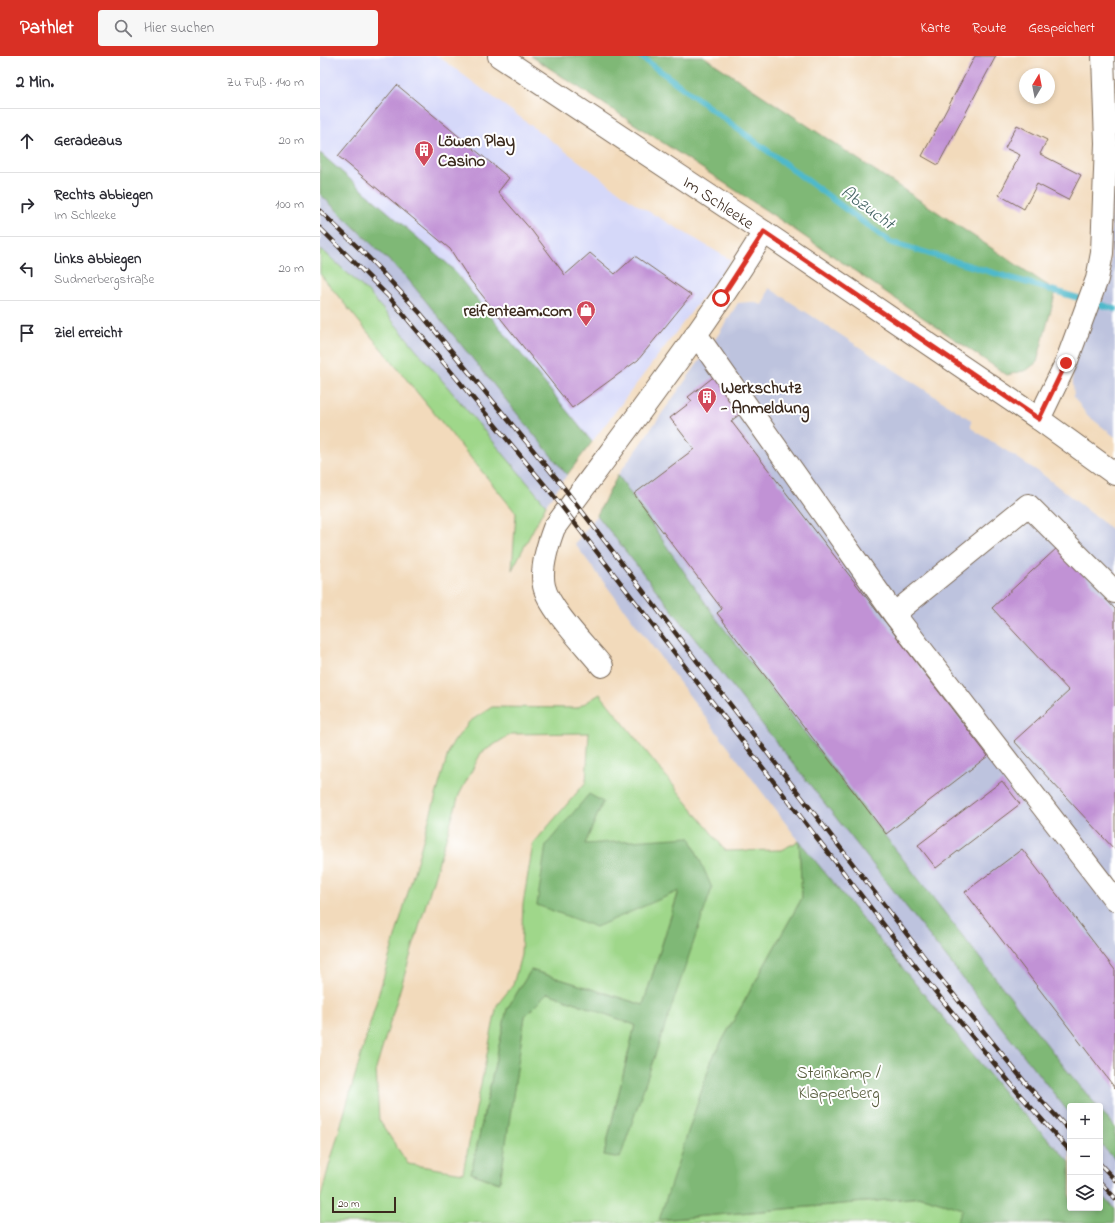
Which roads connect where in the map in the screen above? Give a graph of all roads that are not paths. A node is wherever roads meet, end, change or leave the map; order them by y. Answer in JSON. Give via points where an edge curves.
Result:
{"nodes":[{"id":1,"x":499,"y":56,"type":"edge"},
{"id":2,"x":1103,"y":56,"type":"edge"},
{"id":3,"x":764,"y":232,"type":"junction"},
{"id":4,"x":696,"y":334,"type":"junction"},
{"id":5,"x":1039,"y":419,"type":"junction"},
{"id":6,"x":1115,"y":474,"type":"edge"},
{"id":7,"x":1115,"y":592,"type":"edge"},
{"id":8,"x":894,"y":614,"type":"junction"},
{"id":9,"x":602,"y":666,"type":"dead end"},
{"id":10,"x":1115,"y":900,"type":"edge"}],
"edges":[{"from":1,"to":3,"type":"main road","name":"Im Schleeke"},
{"from":2,"to":5,"type":"main road","via":[[1106,143],[1102,253],[1097,278],[1066,363]]},
{"from":3,"to":4,"type":"main road"},
{"from":3,"to":5,"type":"main road","name":"Im Schleeke"},
{"from":4,"to":8,"type":"main road"},
{"from":4,"to":9,"type":"main road","via":[[554,528],[548,546],[544,586],[554,607]]},
{"from":5,"to":6,"type":"main road","name":"Im Schleeke"},
{"from":7,"to":8,"type":"main road","via":[[1028,505]]},
{"from":8,"to":10,"type":"main road"}]}
